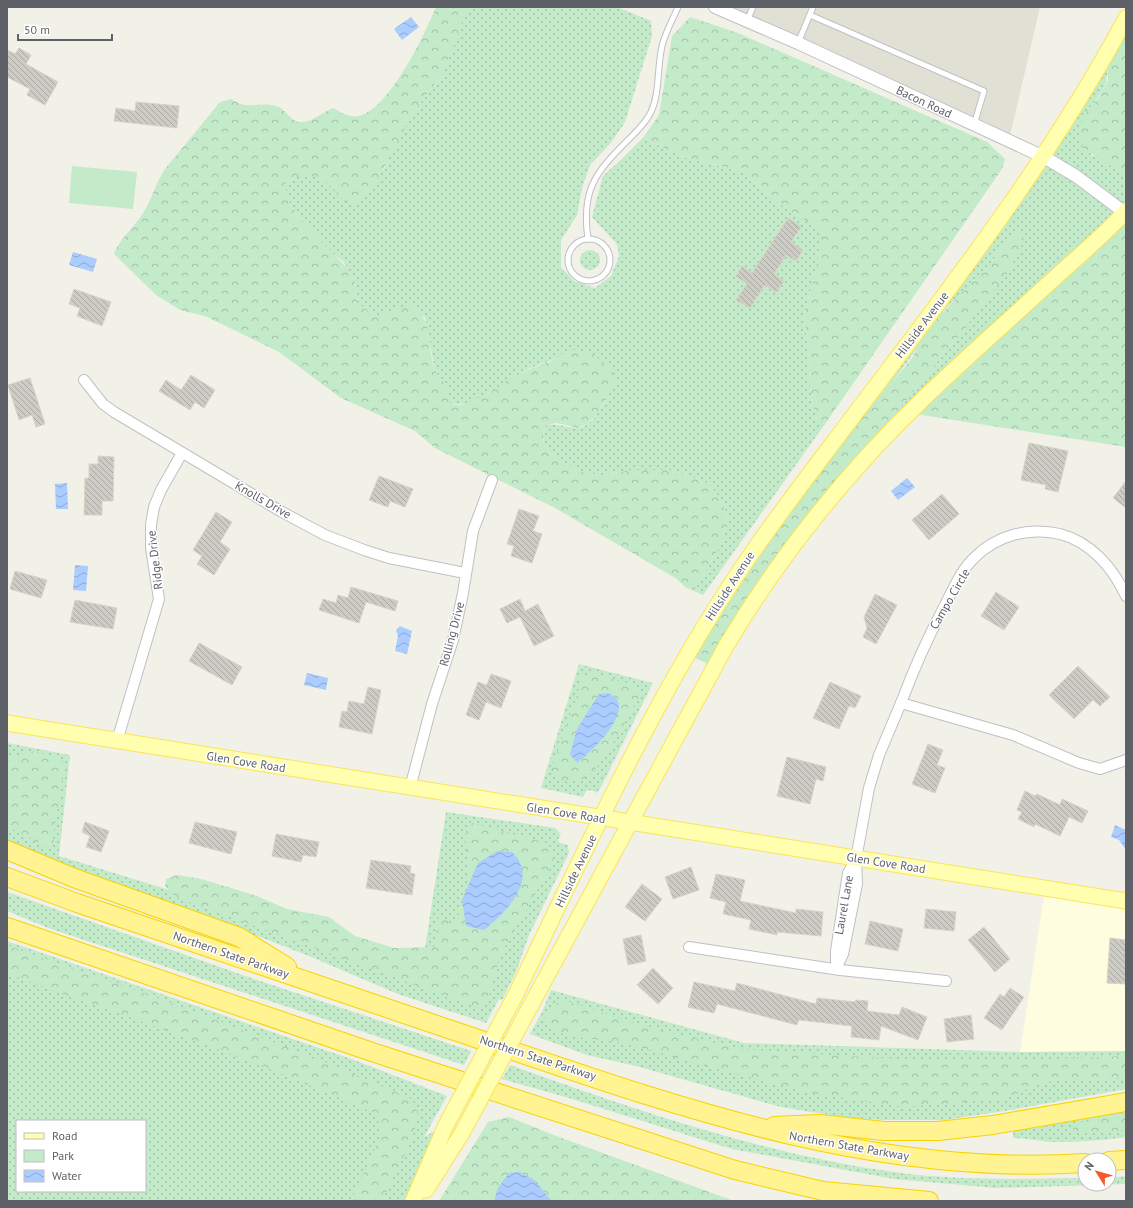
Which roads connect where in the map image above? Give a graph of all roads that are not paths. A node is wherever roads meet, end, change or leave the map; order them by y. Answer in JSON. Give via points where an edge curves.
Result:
{"nodes":[{"id":1,"x":678,"y":7,"type":"edge"},
{"id":2,"x":715,"y":7,"type":"edge"},
{"id":3,"x":753,"y":7,"type":"edge"},
{"id":4,"x":813,"y":7,"type":"edge"},
{"id":5,"x":810,"y":15,"type":"junction"},
{"id":6,"x":1126,"y":18,"type":"edge"},
{"id":7,"x":746,"y":21,"type":"junction"},
{"id":8,"x":798,"y":43,"type":"junction"},
{"id":9,"x":974,"y":126,"type":"junction"},
{"id":10,"x":1044,"y":157,"type":"junction"},
{"id":11,"x":1125,"y":212,"type":"edge"},
{"id":12,"x":588,"y":239,"type":"junction"},
{"id":13,"x":84,"y":380,"type":"dead end"},
{"id":14,"x":182,"y":453,"type":"junction"},
{"id":15,"x":492,"y":480,"type":"dead end"},
{"id":16,"x":465,"y":573,"type":"junction"},
{"id":17,"x":1126,"y":596,"type":"edge"},
{"id":18,"x":901,"y":703,"type":"junction"},
{"id":19,"x":7,"y":723,"type":"edge"},
{"id":20,"x":117,"y":741,"type":"junction"},
{"id":21,"x":1126,"y":760,"type":"edge"},
{"id":22,"x":410,"y":788,"type":"junction"},
{"id":23,"x":602,"y":818,"type":"junction"},
{"id":24,"x":630,"y":824,"type":"junction"},
{"id":25,"x":7,"y":850,"type":"edge"},
{"id":26,"x":856,"y":859,"type":"junction"},
{"id":27,"x":7,"y":877,"type":"edge"},
{"id":28,"x":1126,"y":901,"type":"edge"},
{"id":29,"x":7,"y":927,"type":"edge"},
{"id":30,"x":689,"y":947,"type":"dead end"},
{"id":31,"x":836,"y":969,"type":"junction"},
{"id":32,"x":946,"y":981,"type":"dead end"},
{"id":33,"x":315,"y":984,"type":"junction"},
{"id":34,"x":1126,"y":1102,"type":"edge"},
{"id":35,"x":752,"y":1126,"type":"junction"},
{"id":36,"x":1077,"y":1163,"type":"edge"},
{"id":37,"x":823,"y":1191,"type":"junction"},
{"id":38,"x":413,"y":1201,"type":"edge"},
{"id":39,"x":419,"y":1201,"type":"edge"},
{"id":40,"x":856,"y":1201,"type":"edge"},
{"id":41,"x":872,"y":1201,"type":"edge"},
{"id":42,"x":929,"y":1201,"type":"edge"}],
"edges":[{"from":1,"to":12,"type":"lane","via":[[662,45],[656,95],[651,112],[639,129],[604,164],[595,178],[586,211]]},
{"from":2,"to":7,"type":"street","name":"Bacon Road"},
{"from":3,"to":7,"type":"lane"},
{"from":4,"to":5,"type":"lane"},
{"from":5,"to":8,"type":"lane"},
{"from":5,"to":9,"type":"lane","via":[[984,91]]},
{"from":6,"to":10,"type":"main road","name":"Hillside Avenue","via":[[1094,77]]},
{"from":7,"to":8,"type":"street","name":"Bacon Road"},
{"from":8,"to":9,"type":"street","name":"Bacon Road"},
{"from":9,"to":10,"type":"street","name":"Bacon Road"},
{"from":10,"to":11,"type":"street","name":"Bacon Road","via":[[1076,176]]},
{"from":10,"to":23,"type":"main road","name":"Hillside Avenue","via":[[733,580],[674,678]]},
{"from":11,"to":24,"type":"main road","name":"Hillside Avenue","via":[[908,413],[858,465],[810,522],[756,598],[726,646]]},
{"from":12,"to":12,"type":"lane","via":[[576,243],[568,255],[568,261],[572,273],[577,278],[589,281],[601,278],[605,274],[610,263],[610,255],[602,243]]},
{"from":13,"to":14,"type":"street","name":"Knolls Drive","via":[[103,404]]},
{"from":14,"to":16,"type":"street","name":"Knolls Drive","via":[[282,512],[325,534],[389,558]]},
{"from":14,"to":20,"type":"street","name":"Ridge Drive","via":[[154,507],[151,548],[159,599]]},
{"from":15,"to":16,"type":"street","name":"Rolling Drive","via":[[472,531]]},
{"from":16,"to":22,"type":"street","name":"Rolling Drive","via":[[453,640],[432,704]]},
{"from":17,"to":18,"type":"street","name":"Campo Circle","via":[[1107,564],[1085,545],[1068,536],[1027,531],[998,540],[973,559],[957,582],[921,650]]},
{"from":18,"to":21,"type":"street","via":[[1013,735],[1079,764],[1100,769]]},
{"from":18,"to":26,"type":"street","name":"Campo Circle","via":[[879,755],[869,788]]},
{"from":19,"to":20,"type":"main road","name":"Glen Cove Road"},
{"from":20,"to":22,"type":"main road","name":"Glen Cove Road"},
{"from":22,"to":23,"type":"main road","name":"Glen Cove Road"},
{"from":23,"to":24,"type":"main road","name":"Glen Cove Road"},
{"from":23,"to":38,"type":"main road","name":"Hillside Avenue","bridge":true,"via":[[514,998],[446,1125]]},
{"from":24,"to":26,"type":"main road","name":"Glen Cove Road"},
{"from":24,"to":39,"type":"main road","name":"Hillside Avenue","bridge":true,"via":[[462,1133]]},
{"from":25,"to":33,"type":"highway","via":[[74,878],[239,937]]},
{"from":26,"to":28,"type":"main road","name":"Glen Cove Road"},
{"from":26,"to":31,"type":"street","name":"Laurel Lane","via":[[848,873],[836,951]]},
{"from":27,"to":33,"type":"highway","name":"Northern State Parkway"},
{"from":29,"to":37,"type":"highway","via":[[372,1052],[693,1157],[773,1180]]},
{"from":30,"to":31,"type":"street"},
{"from":31,"to":32,"type":"street"},
{"from":33,"to":35,"type":"highway","name":"Northern State Parkway","via":[[517,1052]]},
{"from":34,"to":35,"type":"highway","via":[[993,1125],[938,1131],[884,1131],[819,1124]]},
{"from":35,"to":36,"type":"highway","name":"Northern State Parkway","via":[[842,1147],[933,1160]]},
{"from":37,"to":40,"type":"highway"},
{"from":37,"to":41,"type":"highway"},
{"from":37,"to":42,"type":"highway"}]}
